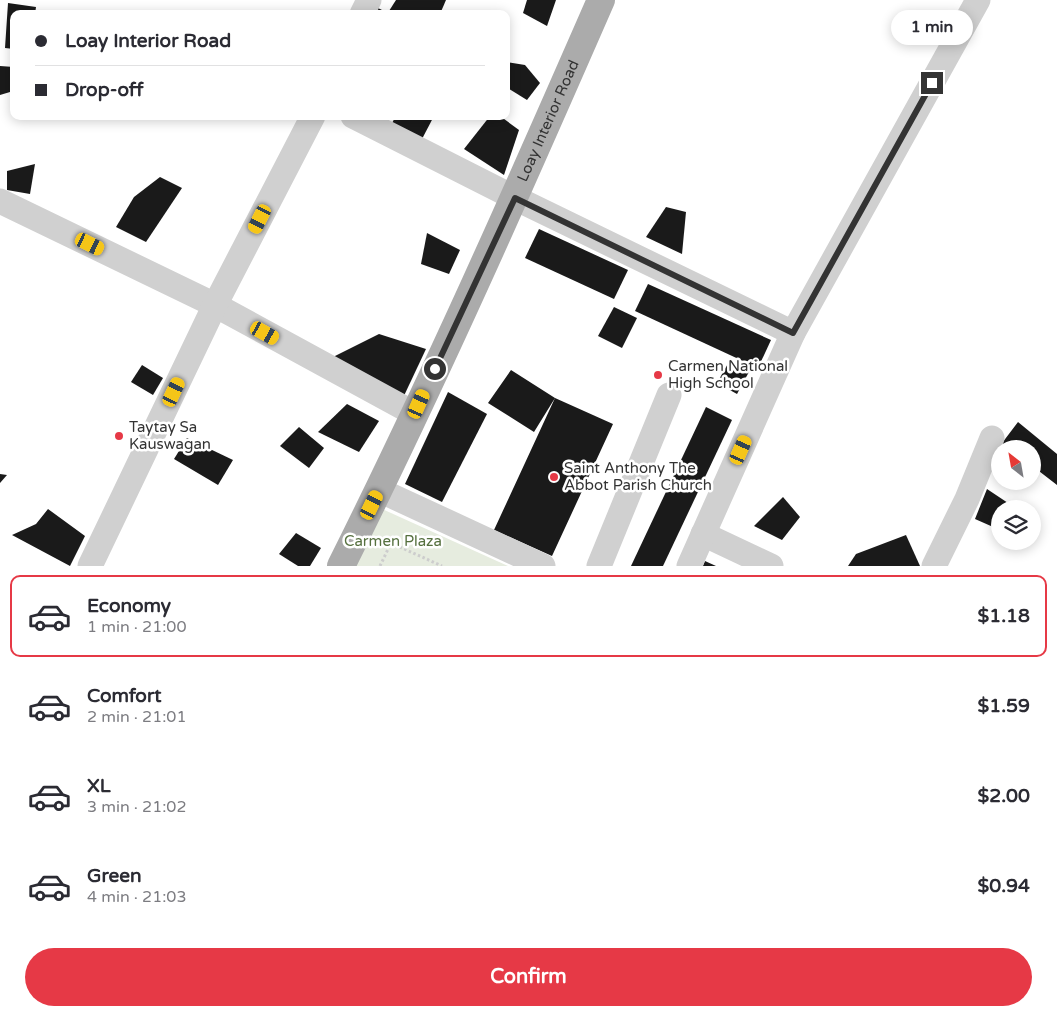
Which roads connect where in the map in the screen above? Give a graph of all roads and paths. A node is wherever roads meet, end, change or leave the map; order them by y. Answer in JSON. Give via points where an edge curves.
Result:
{"nodes":[{"id":1,"x":601,"y":0,"type":"edge"},
{"id":2,"x":978,"y":0,"type":"edge"},
{"id":3,"x":311,"y":120,"type":"edge"},
{"id":4,"x":361,"y":120,"type":"edge"},
{"id":5,"x":515,"y":198,"type":"junction"},
{"id":6,"x":0,"y":201,"type":"edge"},
{"id":7,"x":215,"y":305,"type":"junction"},
{"id":8,"x":793,"y":333,"type":"junction"},
{"id":9,"x":669,"y":395,"type":"dead end"},
{"id":10,"x":415,"y":414,"type":"junction"},
{"id":11,"x":992,"y":438,"type":"dead end"},
{"id":12,"x":379,"y":490,"type":"junction"},
{"id":13,"x":703,"y":534,"type":"junction"},
{"id":14,"x":90,"y":566,"type":"edge"},
{"id":15,"x":341,"y":566,"type":"edge"},
{"id":16,"x":380,"y":566,"type":"edge"},
{"id":17,"x":442,"y":566,"type":"edge"},
{"id":18,"x":543,"y":566,"type":"edge"},
{"id":19,"x":599,"y":566,"type":"edge"},
{"id":20,"x":689,"y":566,"type":"edge"},
{"id":21,"x":771,"y":566,"type":"edge"},
{"id":22,"x":934,"y":566,"type":"edge"}],
"edges":[{"from":1,"to":5,"type":"main road","name":"Loay Interior Road"},
{"from":2,"to":8,"type":"street"},
{"from":3,"to":7,"type":"street"},
{"from":4,"to":5,"type":"street"},
{"from":5,"to":8,"type":"street"},
{"from":5,"to":10,"type":"main road","name":"Loay Interior Road"},
{"from":6,"to":7,"type":"street"},
{"from":7,"to":10,"type":"street"},
{"from":7,"to":14,"type":"street"},
{"from":8,"to":13,"type":"street"},
{"from":9,"to":19,"type":"street"},
{"from":10,"to":12,"type":"main road","name":"Loay Interior Road"},
{"from":11,"to":22,"type":"street"},
{"from":12,"to":15,"type":"main road","name":"Loay Interior Road"},
{"from":12,"to":18,"type":"street"},
{"from":13,"to":20,"type":"street"},
{"from":13,"to":21,"type":"street"},
{"from":16,"to":17,"type":"path","via":[[391,543]]}]}
